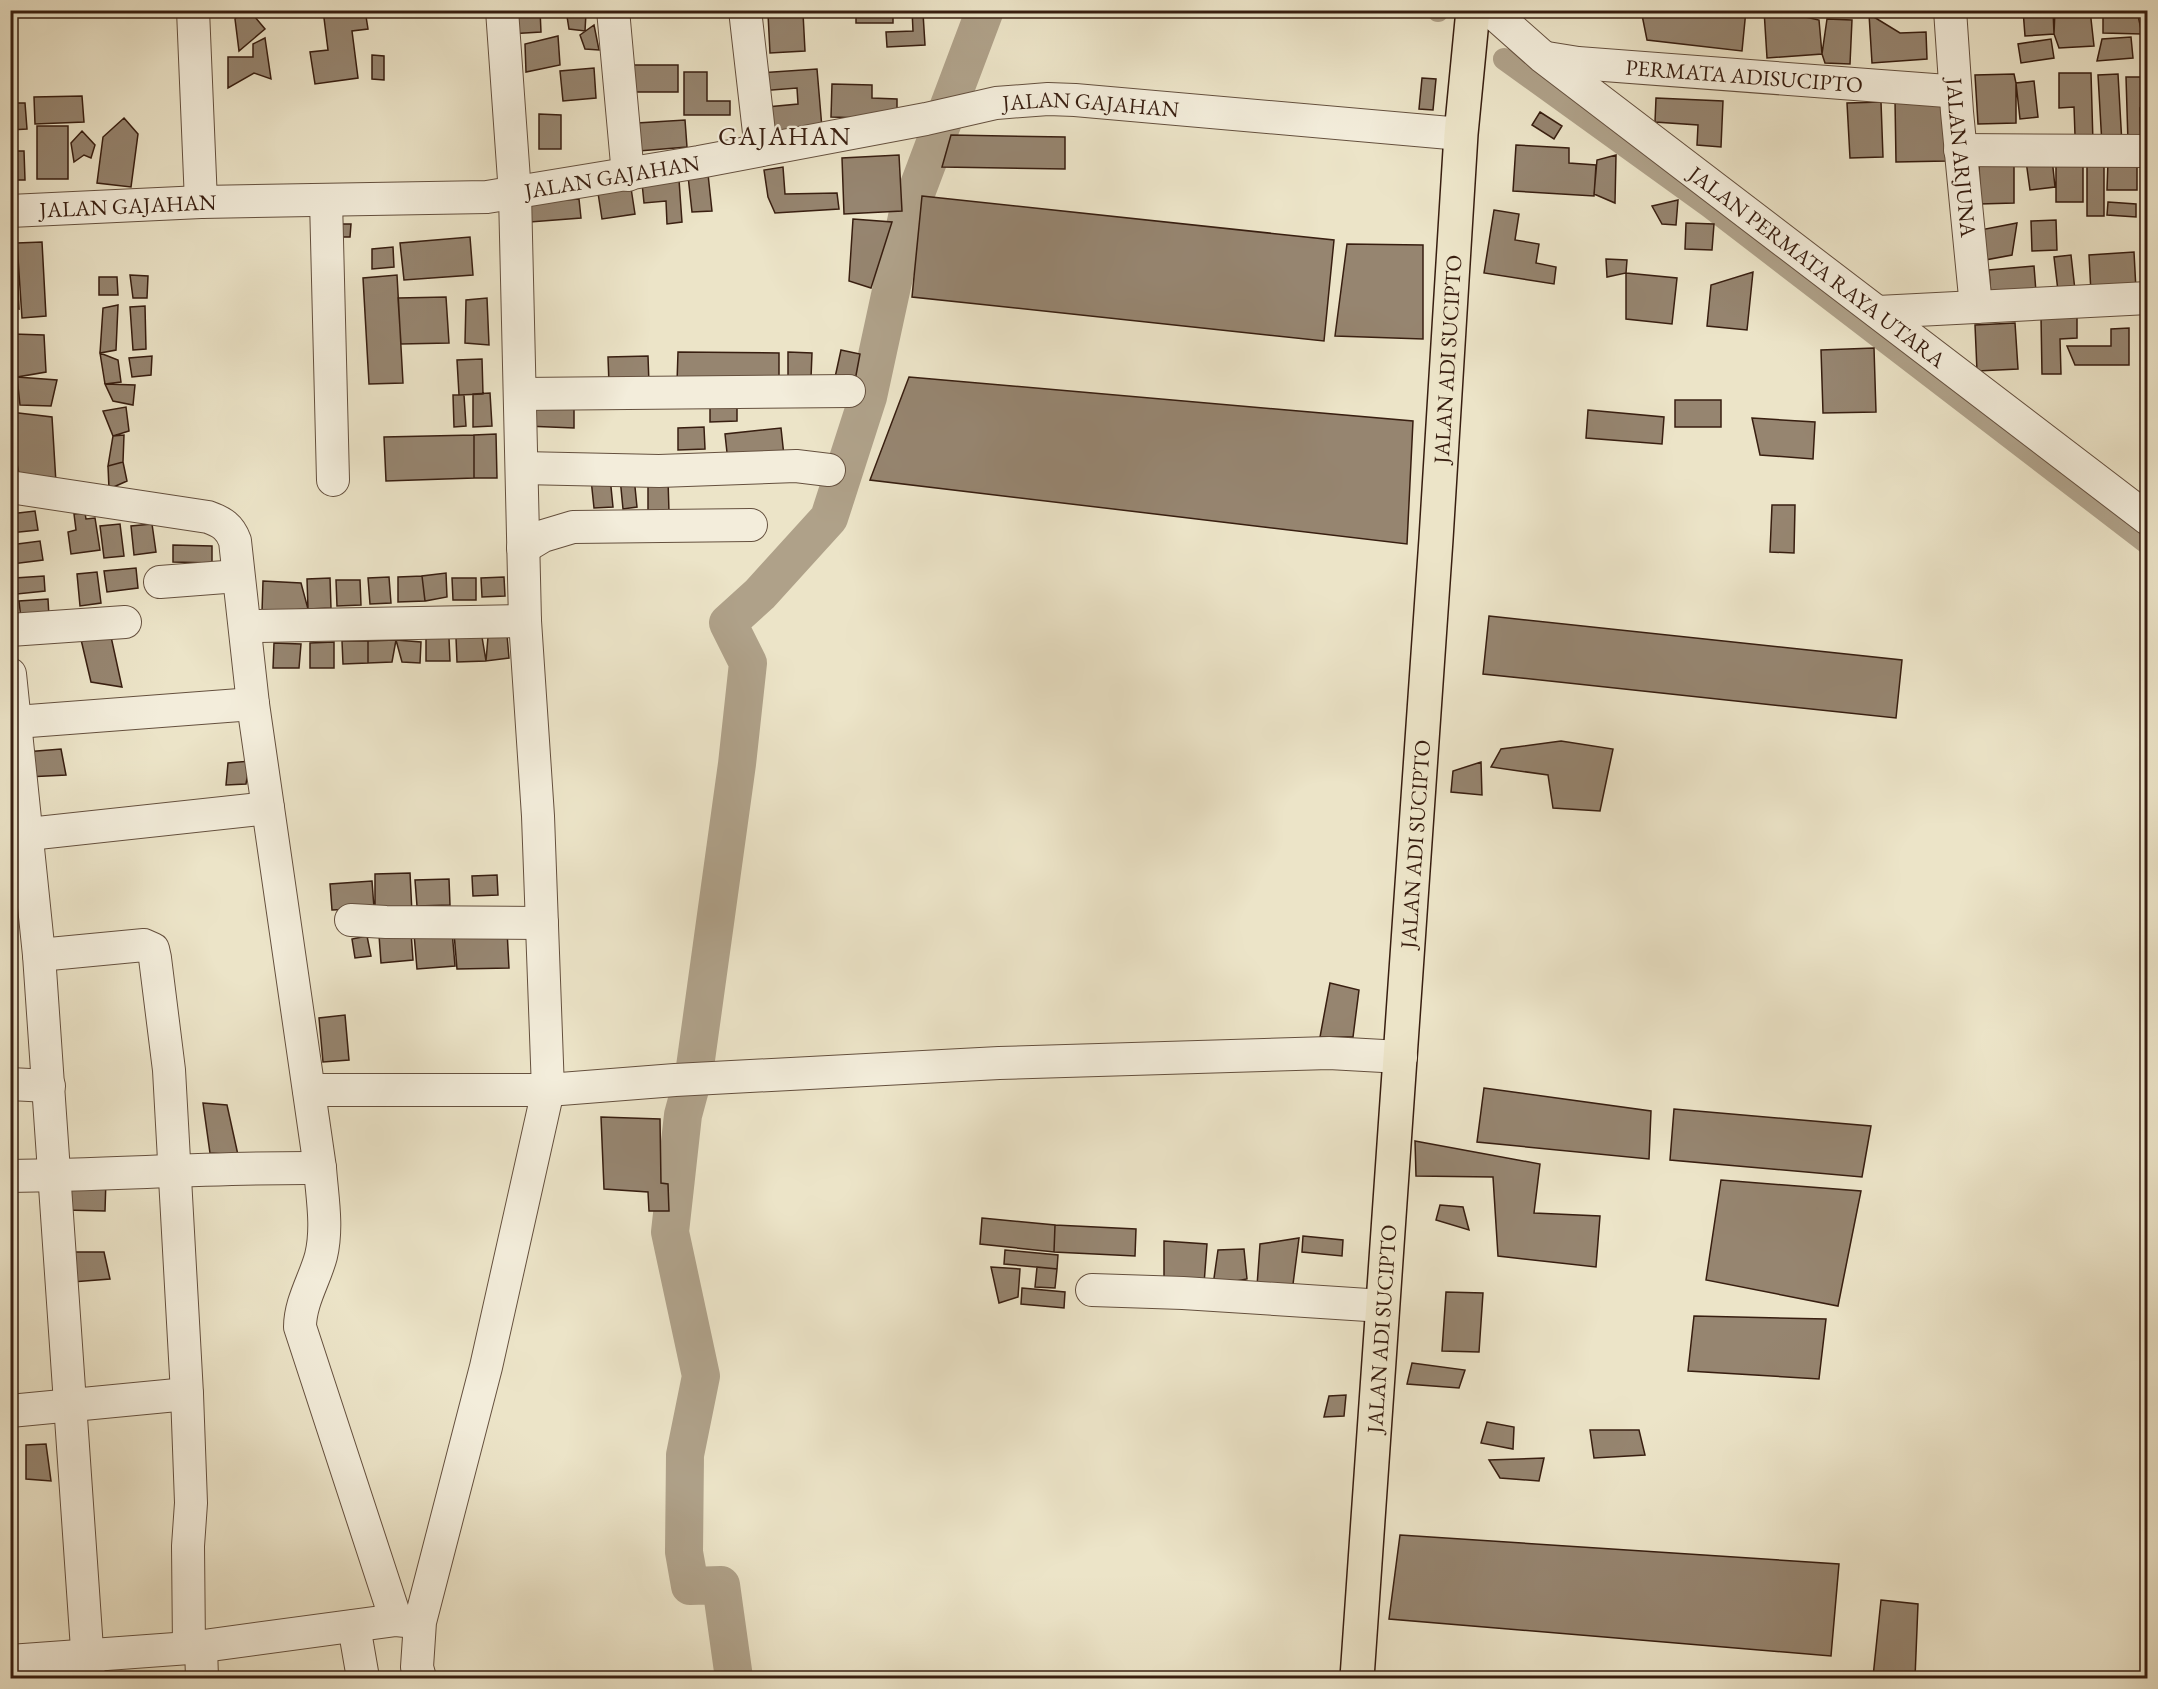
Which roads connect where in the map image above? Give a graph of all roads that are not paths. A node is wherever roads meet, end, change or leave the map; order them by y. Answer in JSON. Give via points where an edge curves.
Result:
{"nodes":[{"id":1,"x":193,"y":10,"type":"edge"},
{"id":2,"x":502,"y":10,"type":"edge"},
{"id":3,"x":613,"y":10,"type":"edge"},
{"id":4,"x":745,"y":10,"type":"edge"},
{"id":5,"x":1473,"y":10,"type":"edge"},
{"id":6,"x":1490,"y":10,"type":"edge"},
{"id":7,"x":1950,"y":10,"type":"edge"},
{"id":8,"x":1543,"y":57,"type":"junction"},
{"id":9,"x":1947,"y":91,"type":"dead end"},
{"id":10,"x":1461,"y":135,"type":"junction"},
{"id":11,"x":761,"y":150,"type":"junction"},
{"id":12,"x":1960,"y":150,"type":"junction"},
{"id":13,"x":2148,"y":151,"type":"edge"},
{"id":14,"x":628,"y":175,"type":"junction"},
{"id":15,"x":515,"y":194,"type":"junction"},
{"id":16,"x":326,"y":200,"type":"junction"},
{"id":17,"x":201,"y":202,"type":"junction"},
{"id":18,"x":10,"y":211,"type":"edge"},
{"id":19,"x":2148,"y":298,"type":"edge"},
{"id":20,"x":1976,"y":307,"type":"junction"},
{"id":21,"x":1878,"y":312,"type":"junction"},
{"id":22,"x":849,"y":391,"type":"dead end"},
{"id":23,"x":520,"y":394,"type":"junction"},
{"id":24,"x":522,"y":468,"type":"junction"},
{"id":25,"x":829,"y":470,"type":"dead end"},
{"id":26,"x":333,"y":480,"type":"dead end"},
{"id":27,"x":10,"y":487,"type":"edge"},
{"id":28,"x":2148,"y":519,"type":"edge"},
{"id":29,"x":751,"y":525,"type":"dead end"},
{"id":30,"x":523,"y":548,"type":"junction"},
{"id":31,"x":238,"y":576,"type":"junction"},
{"id":32,"x":160,"y":582,"type":"dead end"},
{"id":33,"x":525,"y":621,"type":"junction"},
{"id":34,"x":125,"y":622,"type":"dead end"},
{"id":35,"x":260,"y":626,"type":"dead end"},
{"id":36,"x":10,"y":630,"type":"edge"},
{"id":37,"x":10,"y":674,"type":"edge"},
{"id":38,"x":253,"y":705,"type":"junction"},
{"id":39,"x":16,"y":723,"type":"junction"},
{"id":40,"x":268,"y":808,"type":"junction"},
{"id":41,"x":19,"y":835,"type":"edge"},
{"id":42,"x":351,"y":920,"type":"dead end"},
{"id":43,"x":542,"y":923,"type":"junction"},
{"id":44,"x":39,"y":955,"type":"junction"},
{"id":45,"x":1401,"y":1057,"type":"junction"},
{"id":46,"x":10,"y":1084,"type":"edge"},
{"id":47,"x":49,"y":1086,"type":"junction"},
{"id":48,"x":309,"y":1090,"type":"junction"},
{"id":49,"x":548,"y":1090,"type":"junction"},
{"id":50,"x":320,"y":1168,"type":"junction"},
{"id":51,"x":175,"y":1172,"type":"junction"},
{"id":52,"x":10,"y":1176,"type":"edge"},
{"id":53,"x":56,"y":1176,"type":"junction"},
{"id":54,"x":1092,"y":1290,"type":"dead end"},
{"id":55,"x":1383,"y":1306,"type":"junction"},
{"id":56,"x":188,"y":1394,"type":"junction"},
{"id":57,"x":71,"y":1404,"type":"junction"},
{"id":58,"x":10,"y":1411,"type":"edge"},
{"id":59,"x":408,"y":1621,"type":"junction"},
{"id":60,"x":354,"y":1626,"type":"junction"},
{"id":61,"x":195,"y":1648,"type":"junction"},
{"id":62,"x":10,"y":1661,"type":"edge"},
{"id":63,"x":89,"y":1666,"type":"edge"},
{"id":64,"x":202,"y":1678,"type":"edge"},
{"id":65,"x":363,"y":1678,"type":"edge"},
{"id":66,"x":420,"y":1678,"type":"edge"},
{"id":67,"x":1357,"y":1678,"type":"edge"}],
"edges":[{"from":1,"to":17,"type":"street"},
{"from":2,"to":15,"type":"street"},
{"from":3,"to":14,"type":"street"},
{"from":4,"to":11,"type":"street"},
{"from":5,"to":10,"type":"highway","name":"JALAN ADI SUCIPTO"},
{"from":6,"to":8,"type":"street","name":"JALAN PERMATA RAYA UTARA"},
{"from":7,"to":12,"type":"street","name":"JALAN ARJUNA"},
{"from":8,"to":9,"type":"street","name":"PERMATA ADISUCIPTO","via":[[1578,63]]},
{"from":8,"to":21,"type":"street","name":"JALAN PERMATA RAYA UTARA"},
{"from":10,"to":11,"type":"street","name":"JALAN GAJAHAN","via":[[1075,100],[1016,101]]},
{"from":10,"to":45,"type":"highway","name":"JALAN ADI SUCIPTO"},
{"from":11,"to":14,"type":"street","name":"JALAN GAJAHAN"},
{"from":12,"to":13,"type":"street"},
{"from":12,"to":20,"type":"street","name":"JALAN ARJUNA"},
{"from":14,"to":15,"type":"street","name":"JALAN GAJAHAN"},
{"from":15,"to":16,"type":"street","name":"JALAN GAJAHAN"},
{"from":15,"to":23,"type":"street"},
{"from":16,"to":17,"type":"street","name":"JALAN GAJAHAN"},
{"from":16,"to":26,"type":"street"},
{"from":17,"to":18,"type":"street","name":"JALAN GAJAHAN"},
{"from":19,"to":20,"type":"street"},
{"from":20,"to":21,"type":"street"},
{"from":21,"to":28,"type":"street","name":"JALAN PERMATA RAYA UTARA"},
{"from":22,"to":23,"type":"street"},
{"from":23,"to":24,"type":"street"},
{"from":24,"to":25,"type":"street","via":[[659,471],[796,466]]},
{"from":24,"to":30,"type":"street"},
{"from":27,"to":31,"type":"street","via":[[222,522],[232,531],[235,541]]},
{"from":29,"to":30,"type":"street","via":[[573,527],[543,536]]},
{"from":30,"to":33,"type":"street"},
{"from":31,"to":32,"type":"street"},
{"from":31,"to":38,"type":"street"},
{"from":33,"to":35,"type":"street"},
{"from":33,"to":43,"type":"street"},
{"from":34,"to":36,"type":"street"},
{"from":37,"to":39,"type":"street"},
{"from":38,"to":39,"type":"street"},
{"from":38,"to":40,"type":"street"},
{"from":39,"to":41,"type":"street"},
{"from":40,"to":41,"type":"street"},
{"from":40,"to":48,"type":"street"},
{"from":41,"to":44,"type":"street"},
{"from":42,"to":43,"type":"street"},
{"from":43,"to":49,"type":"street"},
{"from":44,"to":47,"type":"street"},
{"from":44,"to":51,"type":"street","via":[[144,945],[153,950],[168,1060]]},
{"from":45,"to":49,"type":"street","via":[[1329,1053],[999,1063]]},
{"from":45,"to":55,"type":"highway","name":"JALAN ADI SUCIPTO"},
{"from":46,"to":47,"type":"street"},
{"from":47,"to":53,"type":"street"},
{"from":48,"to":49,"type":"street"},
{"from":48,"to":50,"type":"street"},
{"from":49,"to":59,"type":"street","via":[[486,1367]]},
{"from":50,"to":51,"type":"street"},
{"from":50,"to":59,"type":"street","via":[[325,1227],[300,1327]]},
{"from":51,"to":53,"type":"street"},
{"from":51,"to":56,"type":"street"},
{"from":52,"to":53,"type":"street"},
{"from":53,"to":57,"type":"street"},
{"from":54,"to":55,"type":"street"},
{"from":55,"to":67,"type":"highway","name":"JALAN ADI SUCIPTO"},
{"from":56,"to":57,"type":"street"},
{"from":56,"to":61,"type":"street","via":[[188,1546]]},
{"from":57,"to":58,"type":"street"},
{"from":57,"to":63,"type":"street"},
{"from":59,"to":60,"type":"street"},
{"from":59,"to":66,"type":"street"},
{"from":60,"to":61,"type":"street"},
{"from":60,"to":65,"type":"street"},
{"from":61,"to":63,"type":"street"},
{"from":61,"to":64,"type":"street"},
{"from":62,"to":63,"type":"street"}]}
